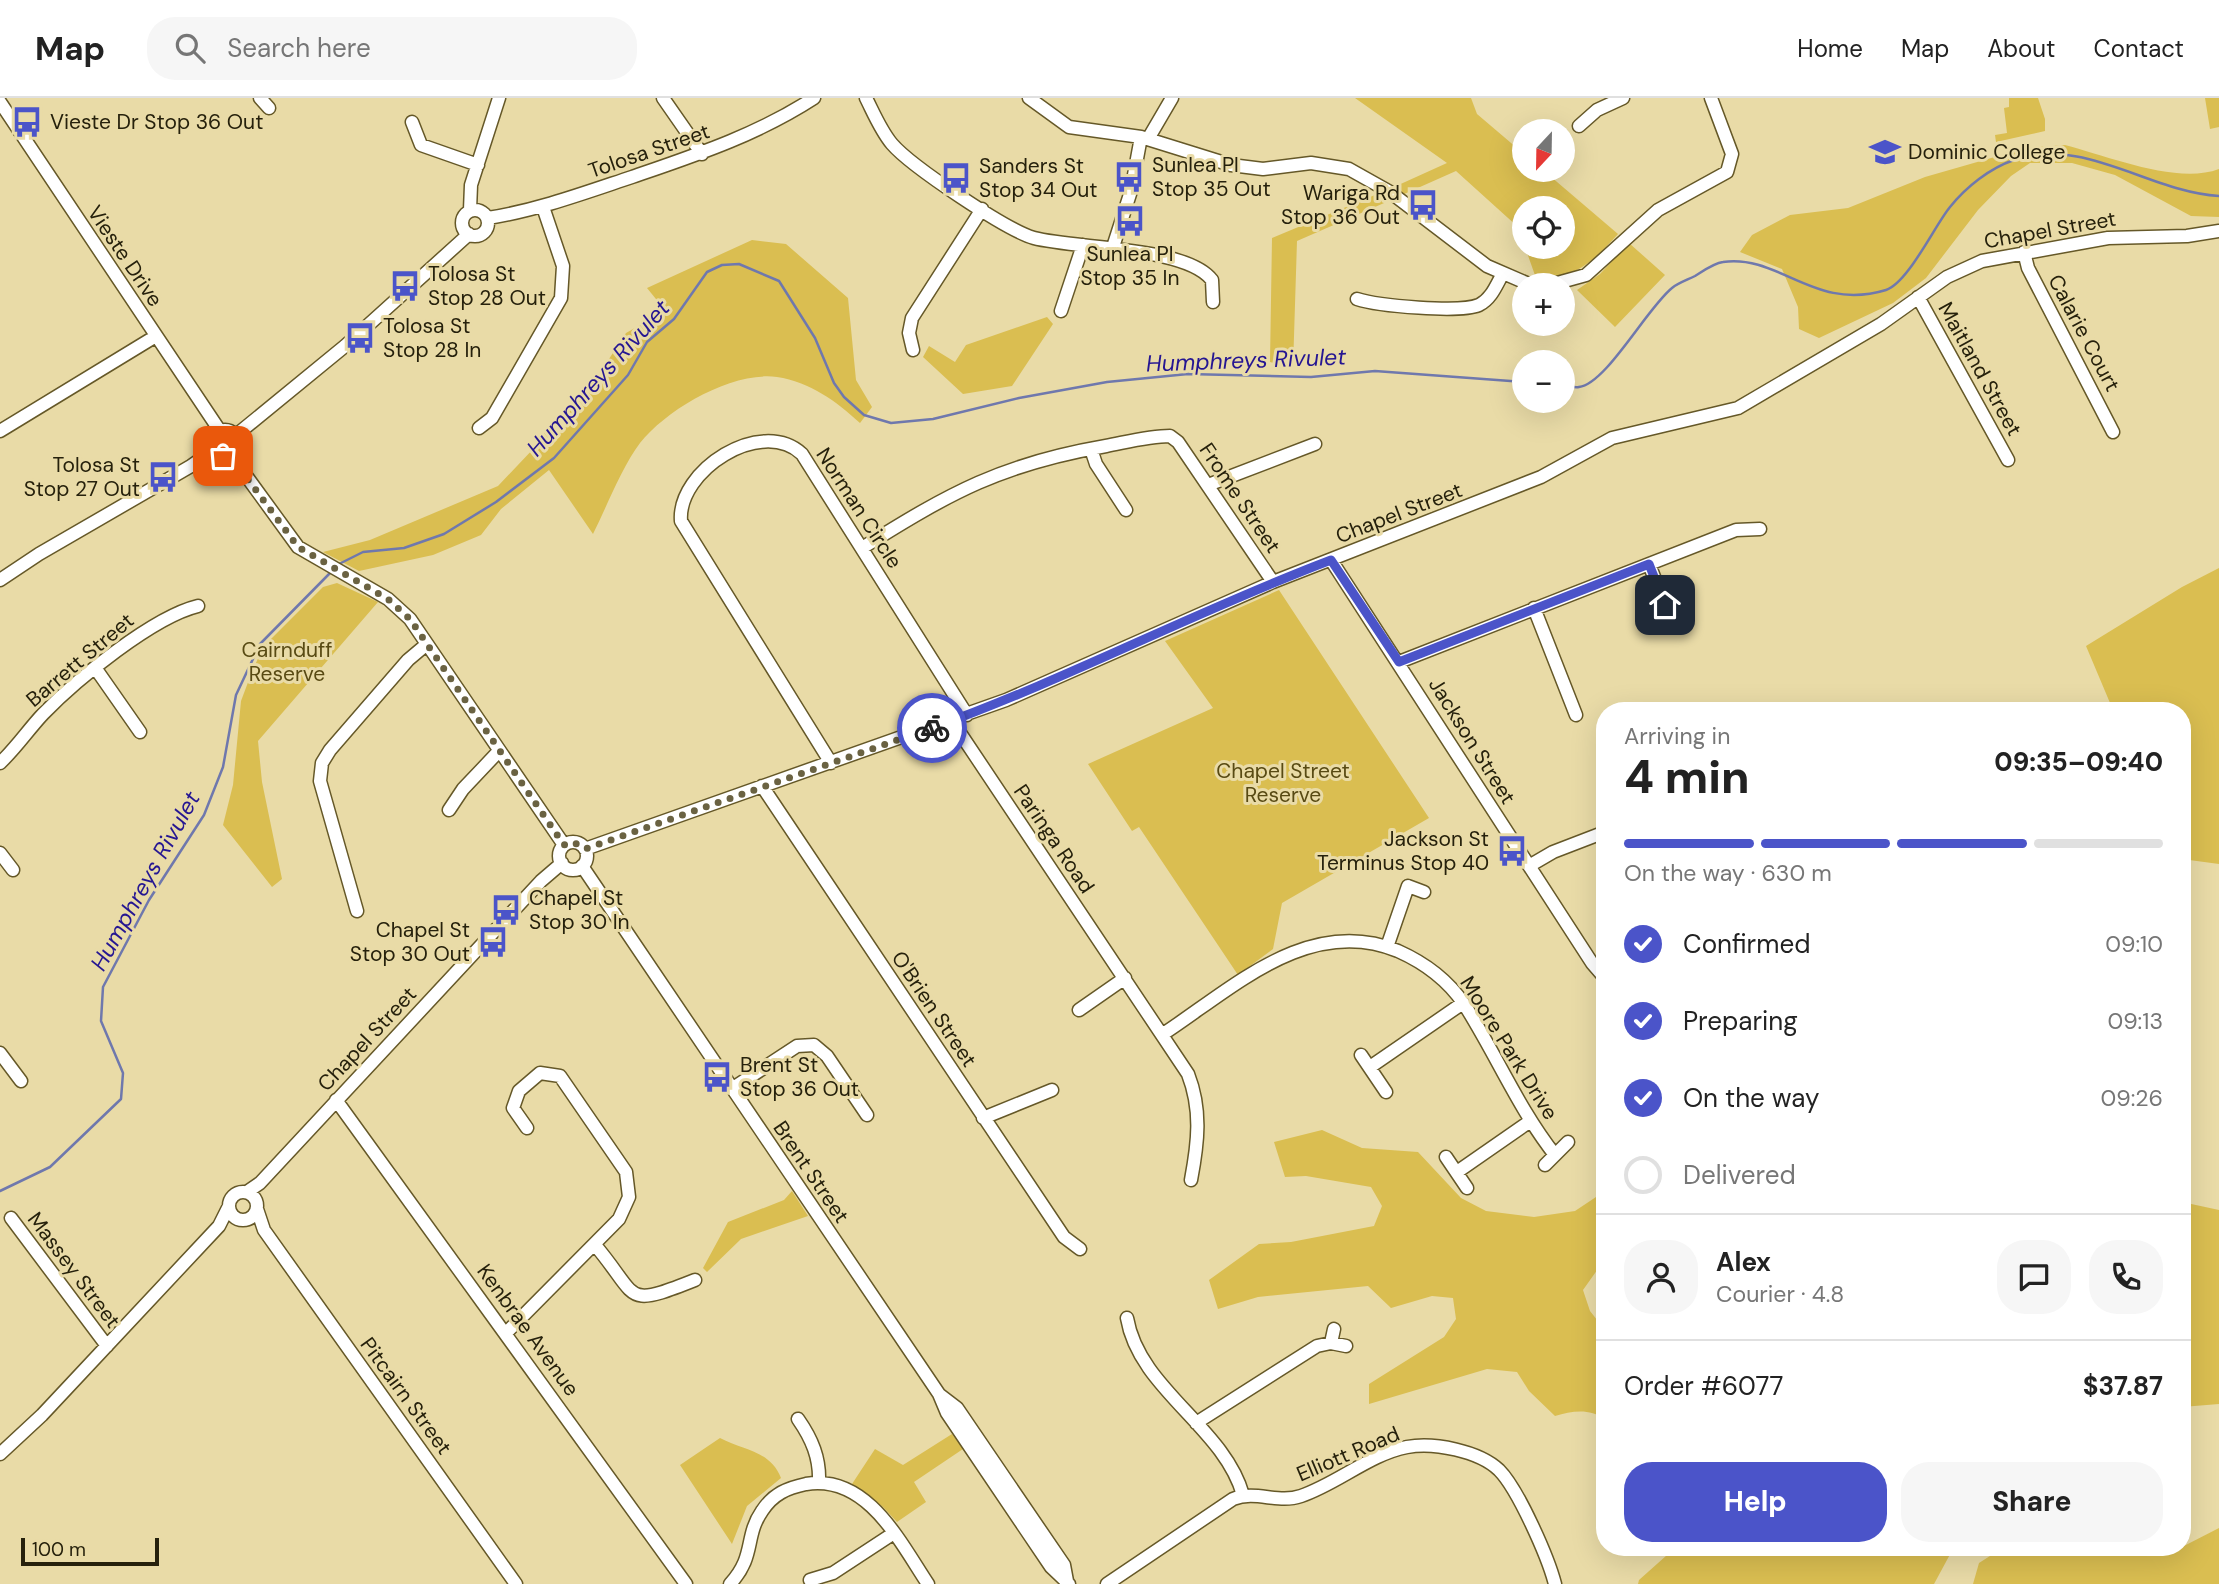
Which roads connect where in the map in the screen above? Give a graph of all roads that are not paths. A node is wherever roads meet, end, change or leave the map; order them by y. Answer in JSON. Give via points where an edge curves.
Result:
{"nodes":[{"id":1,"x":260,"y":98,"type":"edge"},
{"id":2,"x":499,"y":98,"type":"edge"},
{"id":3,"x":663,"y":98,"type":"edge"},
{"id":4,"x":814,"y":98,"type":"edge"},
{"id":5,"x":866,"y":98,"type":"edge"},
{"id":6,"x":1029,"y":98,"type":"edge"},
{"id":7,"x":1172,"y":98,"type":"edge"},
{"id":8,"x":1623,"y":98,"type":"edge"},
{"id":9,"x":1711,"y":98,"type":"edge"},
{"id":10,"x":0,"y":102,"type":"edge"},
{"id":11,"x":269,"y":108,"type":"dead end"},
{"id":12,"x":412,"y":122,"type":"dead end"},
{"id":13,"x":1578,"y":126,"type":"dead end"},
{"id":14,"x":1145,"y":138,"type":"junction"},
{"id":15,"x":702,"y":154,"type":"junction"},
{"id":16,"x":478,"y":165,"type":"junction"},
{"id":17,"x":543,"y":207,"type":"junction"},
{"id":18,"x":982,"y":209,"type":"junction"},
{"id":19,"x":470,"y":211,"type":"junction"},
{"id":20,"x":488,"y":218,"type":"junction"},
{"id":21,"x":2219,"y":231,"type":"edge"},
{"id":22,"x":469,"y":234,"type":"junction"},
{"id":23,"x":1083,"y":246,"type":"junction"},
{"id":24,"x":1113,"y":247,"type":"junction"},
{"id":25,"x":2024,"y":251,"type":"junction"},
{"id":26,"x":1502,"y":275,"type":"junction"},
{"id":27,"x":1512,"y":278,"type":"edge"},
{"id":28,"x":1575,"y":278,"type":"edge"},
{"id":29,"x":1918,"y":297,"type":"junction"},
{"id":30,"x":1357,"y":299,"type":"dead end"},
{"id":31,"x":1213,"y":302,"type":"dead end"},
{"id":32,"x":1060,"y":311,"type":"dead end"},
{"id":33,"x":156,"y":337,"type":"junction"},
{"id":34,"x":912,"y":350,"type":"dead end"},
{"id":35,"x":479,"y":428,"type":"dead end"},
{"id":36,"x":0,"y":431,"type":"edge"},
{"id":37,"x":220,"y":431,"type":"junction"},
{"id":38,"x":2113,"y":432,"type":"dead end"},
{"id":39,"x":235,"y":436,"type":"junction"},
{"id":40,"x":1315,"y":444,"type":"dead end"},
{"id":41,"x":1091,"y":449,"type":"junction"},
{"id":42,"x":214,"y":450,"type":"junction"},
{"id":43,"x":230,"y":455,"type":"junction"},
{"id":44,"x":2008,"y":460,"type":"dead end"},
{"id":45,"x":1208,"y":485,"type":"junction"},
{"id":46,"x":1126,"y":510,"type":"dead end"},
{"id":47,"x":1760,"y":529,"type":"dead end"},
{"id":48,"x":862,"y":548,"type":"junction"},
{"id":49,"x":1331,"y":560,"type":"junction"},
{"id":50,"x":1649,"y":564,"type":"junction"},
{"id":51,"x":0,"y":580,"type":"edge"},
{"id":52,"x":1273,"y":582,"type":"junction"},
{"id":53,"x":1665,"y":605,"type":"dead end"},
{"id":54,"x":198,"y":606,"type":"dead end"},
{"id":55,"x":1534,"y":608,"type":"junction"},
{"id":56,"x":426,"y":644,"type":"junction"},
{"id":57,"x":1399,"y":662,"type":"junction"},
{"id":58,"x":96,"y":670,"type":"junction"},
{"id":59,"x":967,"y":715,"type":"junction"},
{"id":60,"x":1576,"y":715,"type":"dead end"},
{"id":61,"x":952,"y":721,"type":"junction"},
{"id":62,"x":140,"y":732,"type":"dead end"},
{"id":63,"x":499,"y":751,"type":"junction"},
{"id":64,"x":0,"y":763,"type":"edge"},
{"id":65,"x":831,"y":763,"type":"junction"},
{"id":66,"x":762,"y":786,"type":"junction"},
{"id":67,"x":449,"y":810,"type":"dead end"},
{"id":68,"x":1596,"y":835,"type":"edge"},
{"id":69,"x":564,"y":845,"type":"junction"},
{"id":70,"x":585,"y":849,"type":"junction"},
{"id":71,"x":0,"y":853,"type":"edge"},
{"id":72,"x":562,"y":863,"type":"junction"},
{"id":73,"x":582,"y":866,"type":"junction"},
{"id":74,"x":1529,"y":866,"type":"junction"},
{"id":75,"x":13,"y":870,"type":"dead end"},
{"id":76,"x":1424,"y":892,"type":"dead end"},
{"id":77,"x":357,"y":911,"type":"dead end"},
{"id":78,"x":1387,"y":947,"type":"junction"},
{"id":79,"x":1596,"y":965,"type":"edge"},
{"id":80,"x":1125,"y":978,"type":"junction"},
{"id":81,"x":1463,"y":1003,"type":"junction"},
{"id":82,"x":1079,"y":1010,"type":"dead end"},
{"id":83,"x":1163,"y":1034,"type":"junction"},
{"id":84,"x":0,"y":1053,"type":"edge"},
{"id":85,"x":1361,"y":1055,"type":"dead end"},
{"id":86,"x":1370,"y":1067,"type":"junction"},
{"id":87,"x":21,"y":1081,"type":"dead end"},
{"id":88,"x":733,"y":1088,"type":"junction"},
{"id":89,"x":1052,"y":1090,"type":"dead end"},
{"id":90,"x":1386,"y":1092,"type":"dead end"},
{"id":91,"x":336,"y":1100,"type":"junction"},
{"id":92,"x":867,"y":1115,"type":"dead end"},
{"id":93,"x":983,"y":1118,"type":"junction"},
{"id":94,"x":1529,"y":1122,"type":"junction"},
{"id":95,"x":527,"y":1128,"type":"dead end"},
{"id":96,"x":1568,"y":1142,"type":"dead end"},
{"id":97,"x":1555,"y":1155,"type":"junction"},
{"id":98,"x":1446,"y":1157,"type":"dead end"},
{"id":99,"x":1545,"y":1165,"type":"dead end"},
{"id":100,"x":1457,"y":1172,"type":"junction"},
{"id":101,"x":1191,"y":1181,"type":"dead end"},
{"id":102,"x":1467,"y":1188,"type":"dead end"},
{"id":103,"x":253,"y":1200,"type":"junction"},
{"id":104,"x":229,"y":1206,"type":"junction"},
{"id":105,"x":11,"y":1219,"type":"dead end"},
{"id":106,"x":242,"y":1220,"type":"junction"},
{"id":107,"x":219,"y":1226,"type":"junction"},
{"id":108,"x":264,"y":1230,"type":"junction"},
{"id":109,"x":595,"y":1245,"type":"junction"},
{"id":110,"x":1080,"y":1249,"type":"dead end"},
{"id":111,"x":695,"y":1280,"type":"dead end"},
{"id":112,"x":1126,"y":1318,"type":"dead end"},
{"id":113,"x":1334,"y":1329,"type":"dead end"},
{"id":114,"x":506,"y":1333,"type":"junction"},
{"id":115,"x":1331,"y":1343,"type":"junction"},
{"id":116,"x":107,"y":1346,"type":"junction"},
{"id":117,"x":1346,"y":1346,"type":"dead end"},
{"id":118,"x":798,"y":1419,"type":"dead end"},
{"id":119,"x":1196,"y":1423,"type":"junction"},
{"id":120,"x":0,"y":1454,"type":"edge"},
{"id":121,"x":819,"y":1482,"type":"junction"},
{"id":122,"x":1243,"y":1495,"type":"junction"},
{"id":123,"x":894,"y":1533,"type":"junction"},
{"id":124,"x":810,"y":1580,"type":"dead end"},
{"id":125,"x":1068,"y":1583,"type":"edge"},
{"id":126,"x":516,"y":1584,"type":"edge"},
{"id":127,"x":686,"y":1584,"type":"edge"},
{"id":128,"x":730,"y":1584,"type":"edge"},
{"id":129,"x":928,"y":1584,"type":"edge"},
{"id":130,"x":1107,"y":1584,"type":"edge"},
{"id":131,"x":1555,"y":1584,"type":"edge"}],
"edges":[{"from":1,"to":11,"type":"street"},
{"from":2,"to":16,"type":"street"},
{"from":3,"to":15,"type":"street"},
{"from":4,"to":15,"type":"street","name":"Tolosa Street","via":[[773,123]]},
{"from":5,"to":18,"type":"street","via":[[886,136],[904,156]]},
{"from":6,"to":14,"type":"street","via":[[1069,127]]},
{"from":7,"to":14,"type":"street"},
{"from":8,"to":13,"type":"street","via":[[1597,110]]},
{"from":9,"to":28,"type":"street","via":[[1732,154],[1727,172],[1645,219],[1586,275]]},
{"from":10,"to":33,"type":"street","name":"Vieste Drive"},
{"from":12,"to":16,"type":"street","via":[[422,145]]},
{"from":14,"to":24,"type":"street"},
{"from":14,"to":26,"type":"street","via":[[1243,168],[1311,163],[1349,169],[1390,192]]},
{"from":15,"to":17,"type":"street","name":"Tolosa Street"},
{"from":16,"to":19,"type":"street","via":[[469,194]]},
{"from":17,"to":20,"type":"street","name":"Tolosa Street"},
{"from":17,"to":35,"type":"street","via":[[563,266],[561,298],[492,418]]},
{"from":18,"to":23,"type":"street","via":[[1024,234]]},
{"from":18,"to":34,"type":"street","via":[[912,318]]},
{"from":19,"to":20,"type":"street","via":[[482,211]]},
{"from":19,"to":22,"type":"street","via":[[462,224]]},
{"from":20,"to":22,"type":"street","via":[[484,233]]},
{"from":21,"to":25,"type":"street","name":"Chapel Street","via":[[2108,238]]},
{"from":22,"to":39,"type":"street","via":[[345,346]]},
{"from":23,"to":24,"type":"street"},
{"from":23,"to":32,"type":"street"},
{"from":24,"to":31,"type":"street","via":[[1201,270],[1212,280]]},
{"from":25,"to":29,"type":"street","name":"Chapel Street","via":[[1968,267]]},
{"from":25,"to":38,"type":"street","name":"Calarie Court","via":[[2028,268]]},
{"from":26,"to":27,"type":"street"},
{"from":26,"to":30,"type":"street","via":[[1488,298],[1469,308],[1382,306]]},
{"from":29,"to":44,"type":"street","name":"Maitland Street"},
{"from":29,"to":49,"type":"street","name":"Chapel Street","via":[[1881,324],[1738,408],[1612,438],[1541,477]]},
{"from":33,"to":36,"type":"street"},
{"from":33,"to":37,"type":"street","name":"Vieste Drive"},
{"from":37,"to":39,"type":"street"},
{"from":37,"to":42,"type":"street","via":[[212,440]]},
{"from":39,"to":43,"type":"street","via":[[238,444]]},
{"from":40,"to":45,"type":"street"},
{"from":41,"to":45,"type":"street","name":"Frome Street","via":[[1170,436]]},
{"from":41,"to":46,"type":"street"},
{"from":41,"to":48,"type":"street","name":"Frome Street","via":[[1040,459],[967,485]]},
{"from":42,"to":43,"type":"street"},
{"from":42,"to":51,"type":"street"},
{"from":43,"to":56,"type":"street","via":[[298,547],[394,604]]},
{"from":45,"to":52,"type":"street","name":"Frome Street"},
{"from":47,"to":50,"type":"street","via":[[1736,530]]},
{"from":48,"to":59,"type":"street","name":"Norman Circle"},
{"from":48,"to":65,"type":"street","name":"Norman Circle","via":[[807,461],[782,442],[752,444],[724,456],[702,473],[683,502],[685,531]]},
{"from":49,"to":52,"type":"street","name":"Chapel Street"},
{"from":49,"to":57,"type":"street","name":"Jackson Street"},
{"from":50,"to":53,"type":"street"},
{"from":50,"to":55,"type":"street"},
{"from":52,"to":59,"type":"street","name":"Chapel Street"},
{"from":54,"to":58,"type":"street","name":"Barrett Street","via":[[177,611],[152,626]]},
{"from":55,"to":57,"type":"street"},
{"from":55,"to":60,"type":"street"},
{"from":56,"to":63,"type":"street"},
{"from":56,"to":77,"type":"street","via":[[330,750],[320,769]]},
{"from":57,"to":74,"type":"street","name":"Jackson Street"},
{"from":58,"to":62,"type":"street"},
{"from":58,"to":64,"type":"street","name":"Barrett Street","via":[[43,713]]},
{"from":59,"to":61,"type":"street","name":"Chapel Street"},
{"from":61,"to":65,"type":"street","name":"Chapel Street"},
{"from":61,"to":80,"type":"street","name":"Paringa Road"},
{"from":63,"to":67,"type":"street"},
{"from":63,"to":69,"type":"street"},
{"from":65,"to":66,"type":"street","name":"Chapel Street"},
{"from":66,"to":70,"type":"street","name":"Chapel Street"},
{"from":66,"to":93,"type":"street","name":"O'Brien Street"},
{"from":68,"to":74,"type":"street"},
{"from":69,"to":70,"type":"street","via":[[573,842]]},
{"from":69,"to":72,"type":"street"},
{"from":70,"to":73,"type":"street"},
{"from":71,"to":75,"type":"street"},
{"from":72,"to":73,"type":"street","via":[[569,869]]},
{"from":72,"to":91,"type":"street","name":"Chapel Street"},
{"from":73,"to":88,"type":"street","name":"Brent Street"},
{"from":74,"to":79,"type":"street","name":"Jackson Street"},
{"from":76,"to":78,"type":"street","via":[[1403,884]]},
{"from":78,"to":81,"type":"street","name":"Moore Park Drive","via":[[1436,973]]},
{"from":78,"to":83,"type":"street","name":"Moore Park Drive","via":[[1341,941],[1294,950]]},
{"from":80,"to":82,"type":"street"},
{"from":80,"to":83,"type":"street","name":"Paringa Road"},
{"from":81,"to":86,"type":"street"},
{"from":81,"to":94,"type":"street","name":"Moore Park Drive"},
{"from":83,"to":101,"type":"street","name":"Paringa Road","via":[[1188,1074],[1197,1102],[1198,1138]]},
{"from":84,"to":87,"type":"street"},
{"from":85,"to":86,"type":"street"},
{"from":86,"to":90,"type":"street"},
{"from":88,"to":92,"type":"street","via":[[797,1046],[814,1045],[827,1056]]},
{"from":88,"to":125,"type":"street","name":"Brent Street","via":[[1051,1567]]},
{"from":89,"to":93,"type":"street"},
{"from":91,"to":103,"type":"street","name":"Chapel Street","via":[[260,1183]]},
{"from":91,"to":114,"type":"street","name":"Kenbrae Avenue"},
{"from":93,"to":110,"type":"street","name":"O'Brien Street","via":[[1064,1237]]},
{"from":94,"to":97,"type":"street","name":"Moore Park Drive"},
{"from":94,"to":100,"type":"street"},
{"from":95,"to":109,"type":"street","via":[[514,1112],[515,1097],[534,1075],[553,1073],[565,1080],[626,1172],[629,1188],[624,1213]]},
{"from":96,"to":97,"type":"street","name":"Moore Park Drive"},
{"from":97,"to":99,"type":"street","name":"Moore Park Drive"},
{"from":98,"to":100,"type":"street"},
{"from":100,"to":102,"type":"street"},
{"from":103,"to":104,"type":"street","via":[[234,1195]]},
{"from":103,"to":106,"type":"street","via":[[253,1217]]},
{"from":103,"to":108,"type":"street","name":"Pitcairn Street"},
{"from":104,"to":106,"type":"street","via":[[232,1215]]},
{"from":104,"to":107,"type":"street"},
{"from":105,"to":116,"type":"street","name":"Massey Street"},
{"from":106,"to":107,"type":"street"},
{"from":106,"to":108,"type":"street","name":"Pitcairn Street"},
{"from":107,"to":116,"type":"street"},
{"from":108,"to":126,"type":"street","name":"Pitcairn Street"},
{"from":109,"to":111,"type":"street","via":[[637,1296],[650,1297]]},
{"from":109,"to":114,"type":"street"},
{"from":112,"to":119,"type":"street","via":[[1140,1353]]},
{"from":113,"to":115,"type":"street"},
{"from":114,"to":127,"type":"street","name":"Kenbrae Avenue"},
{"from":115,"to":117,"type":"street"},
{"from":115,"to":119,"type":"street","via":[[1293,1360]]},
{"from":116,"to":120,"type":"street"},
{"from":118,"to":121,"type":"street","via":[[820,1465]]},
{"from":119,"to":122,"type":"street"},
{"from":121,"to":123,"type":"street","via":[[862,1498]]},
{"from":121,"to":128,"type":"street","via":[[789,1487],[763,1509],[754,1523],[749,1557]]},
{"from":122,"to":130,"type":"street"},
{"from":122,"to":131,"type":"street","name":"Elliott Road","via":[[1297,1498],[1400,1449],[1452,1450],[1492,1465],[1502,1474],[1544,1549]]},
{"from":123,"to":124,"type":"street","via":[[833,1573]]},
{"from":123,"to":129,"type":"street"}]}
